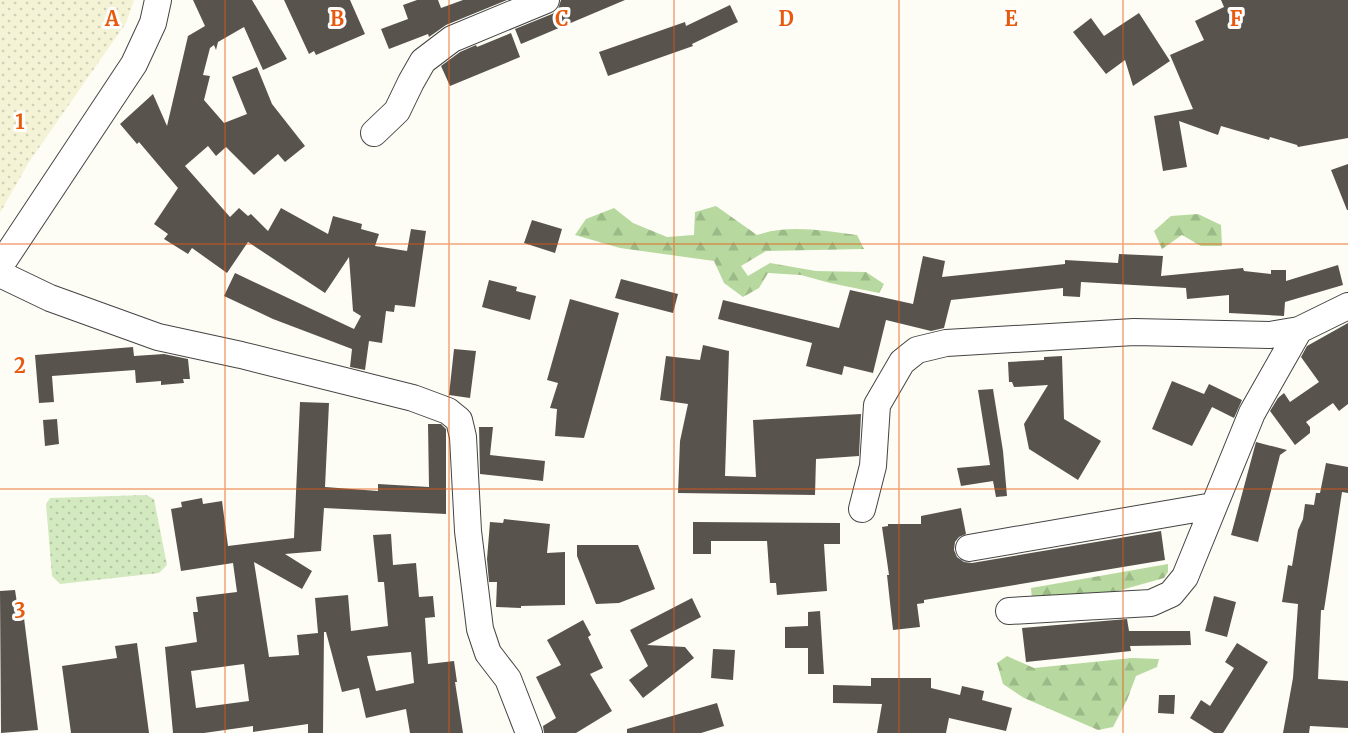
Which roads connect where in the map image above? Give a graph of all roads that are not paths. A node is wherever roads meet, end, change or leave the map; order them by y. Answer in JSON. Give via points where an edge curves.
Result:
{"nodes":[{"id":1,"x":158,"y":0,"type":"edge"},
{"id":2,"x":546,"y":0,"type":"edge"},
{"id":3,"x":374,"y":133,"type":"dead end"},
{"id":4,"x":0,"y":266,"type":"edge"},
{"id":5,"x":0,"y":274,"type":"edge"},
{"id":6,"x":1348,"y":306,"type":"edge"},
{"id":7,"x":1299,"y":330,"type":"junction"},
{"id":8,"x":1213,"y":506,"type":"junction"},
{"id":9,"x":862,"y":509,"type":"dead end"},
{"id":10,"x":969,"y":548,"type":"dead end"},
{"id":11,"x":1010,"y":611,"type":"dead end"},
{"id":12,"x":529,"y":733,"type":"edge"}],
"edges":[{"from":1,"to":4,"type":"street","via":[[153,22],[134,64]]},
{"from":2,"to":3,"type":"street","via":[[452,39],[423,61],[397,111]]},
{"from":5,"to":12,"type":"street","via":[[50,298],[158,337],[414,398],[448,411],[459,420],[480,629],[488,652],[508,679]]},
{"from":6,"to":7,"type":"street"},
{"from":7,"to":8,"type":"street","via":[[1252,413]]},
{"from":7,"to":9,"type":"street","via":[[1270,335],[1134,332],[946,343],[917,350],[902,362],[877,405],[873,466]]},
{"from":8,"to":10,"type":"street"},
{"from":8,"to":11,"type":"street","via":[[1185,577],[1172,594],[1151,603]]}]}
